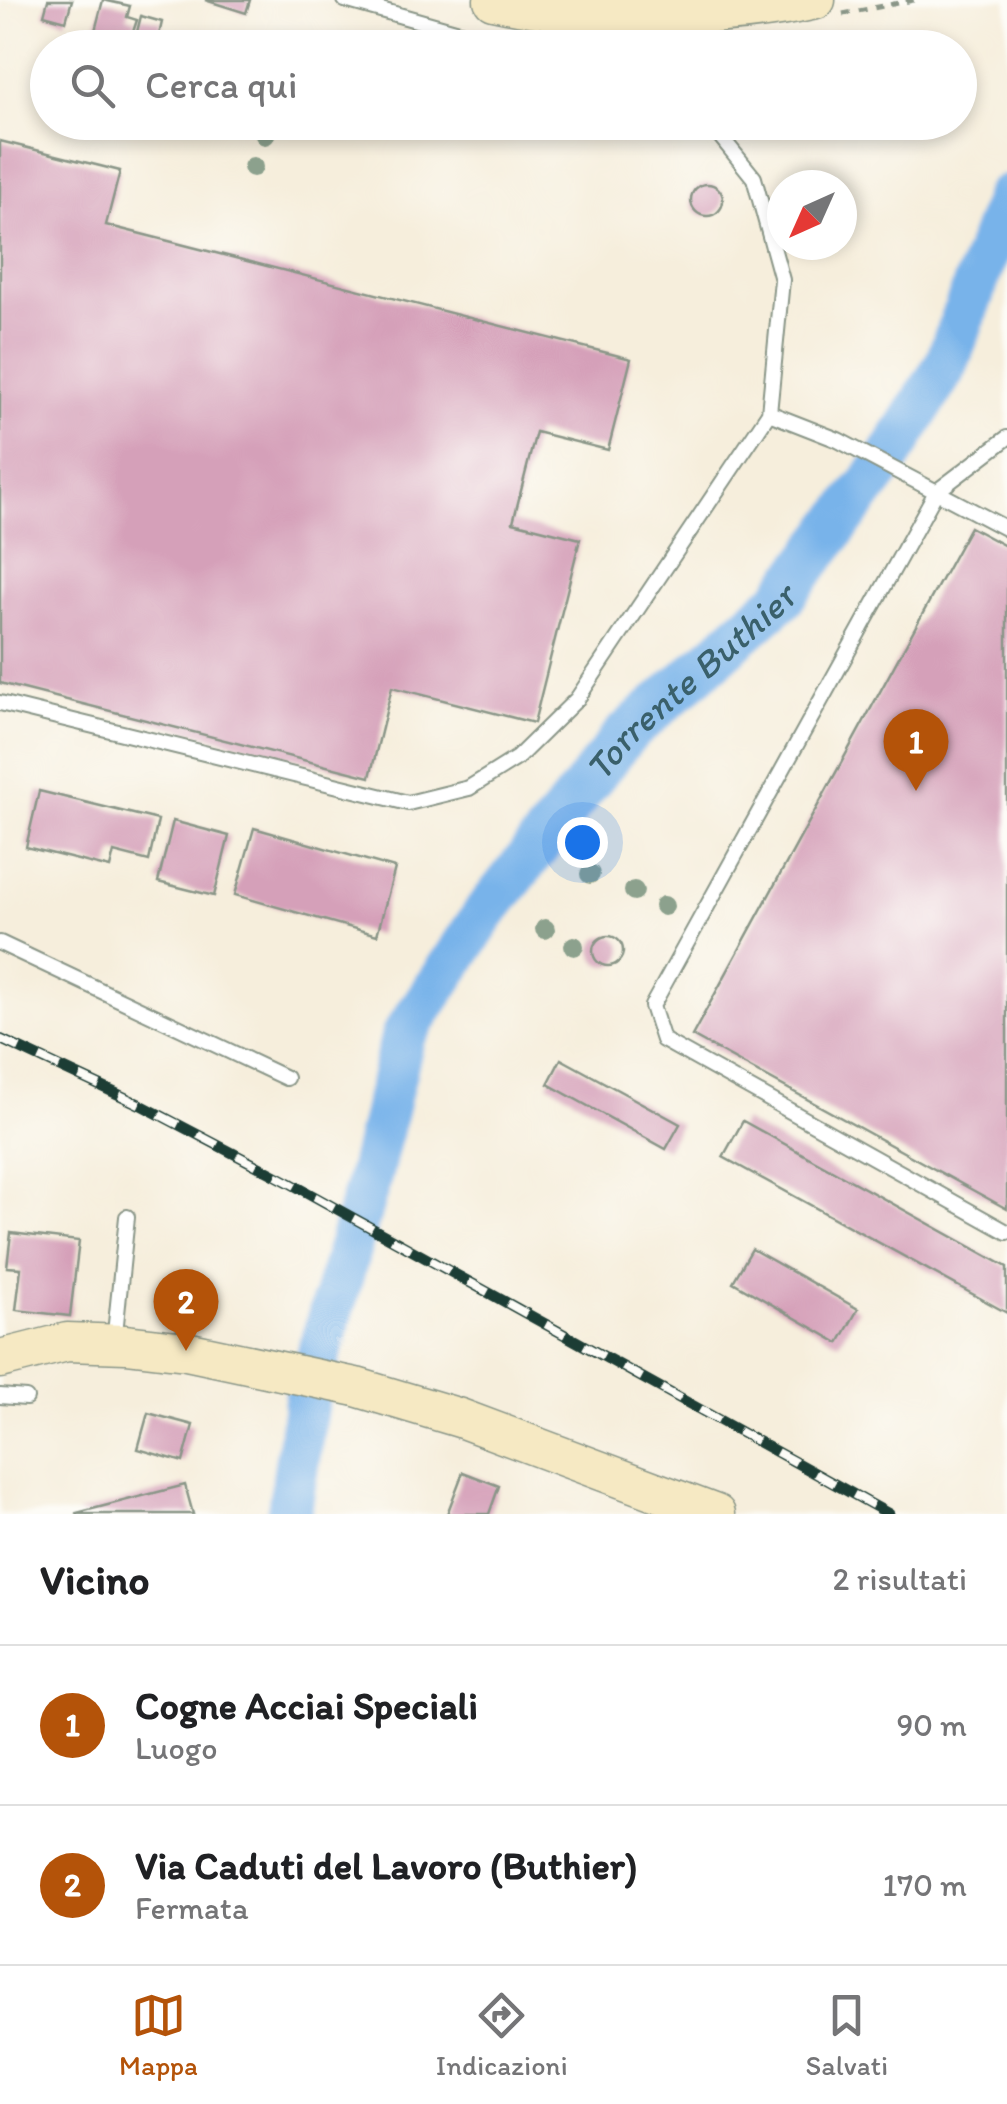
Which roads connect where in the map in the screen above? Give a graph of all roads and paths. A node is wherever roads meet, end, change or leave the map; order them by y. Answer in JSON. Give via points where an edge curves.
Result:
{"nodes":[{"id":1,"x":346,"y":0,"type":"edge"},
{"id":2,"x":493,"y":0,"type":"edge"},
{"id":3,"x":816,"y":0,"type":"edge"},
{"id":4,"x":452,"y":30,"type":"edge"},
{"id":5,"x":723,"y":140,"type":"edge"},
{"id":6,"x":769,"y":412,"type":"junction"},
{"id":7,"x":1007,"y":438,"type":"edge"},
{"id":8,"x":936,"y":492,"type":"junction"},
{"id":9,"x":1007,"y":529,"type":"edge"},
{"id":10,"x":0,"y":704,"type":"edge"},
{"id":11,"x":0,"y":942,"type":"edge"},
{"id":12,"x":286,"y":1078,"type":"dead end"},
{"id":13,"x":126,"y":1217,"type":"dead end"},
{"id":14,"x":1007,"y":1232,"type":"edge"},
{"id":15,"x":114,"y":1344,"type":"junction"},
{"id":16,"x":0,"y":1359,"type":"edge"},
{"id":17,"x":0,"y":1396,"type":"edge"},
{"id":18,"x":26,"y":1398,"type":"dead end"},
{"id":19,"x":716,"y":1514,"type":"edge"}],
"edges":[{"from":1,"to":4,"type":"lane"},
{"from":2,"to":3,"type":"street","via":[[622,14],[708,13]]},
{"from":5,"to":6,"type":"lane","via":[[754,178],[782,280]]},
{"from":6,"to":8,"type":"lane"},
{"from":6,"to":10,"type":"lane","via":[[577,700],[517,758],[469,788],[408,802]]},
{"from":7,"to":8,"type":"lane"},
{"from":8,"to":9,"type":"lane"},
{"from":8,"to":14,"type":"lane","via":[[652,1006],[663,1040]]},
{"from":11,"to":12,"type":"lane"},
{"from":13,"to":15,"type":"lane"},
{"from":15,"to":16,"type":"street","via":[[67,1342]]},
{"from":15,"to":19,"type":"street","via":[[186,1351],[415,1404]]},
{"from":17,"to":18,"type":"lane"}]}
